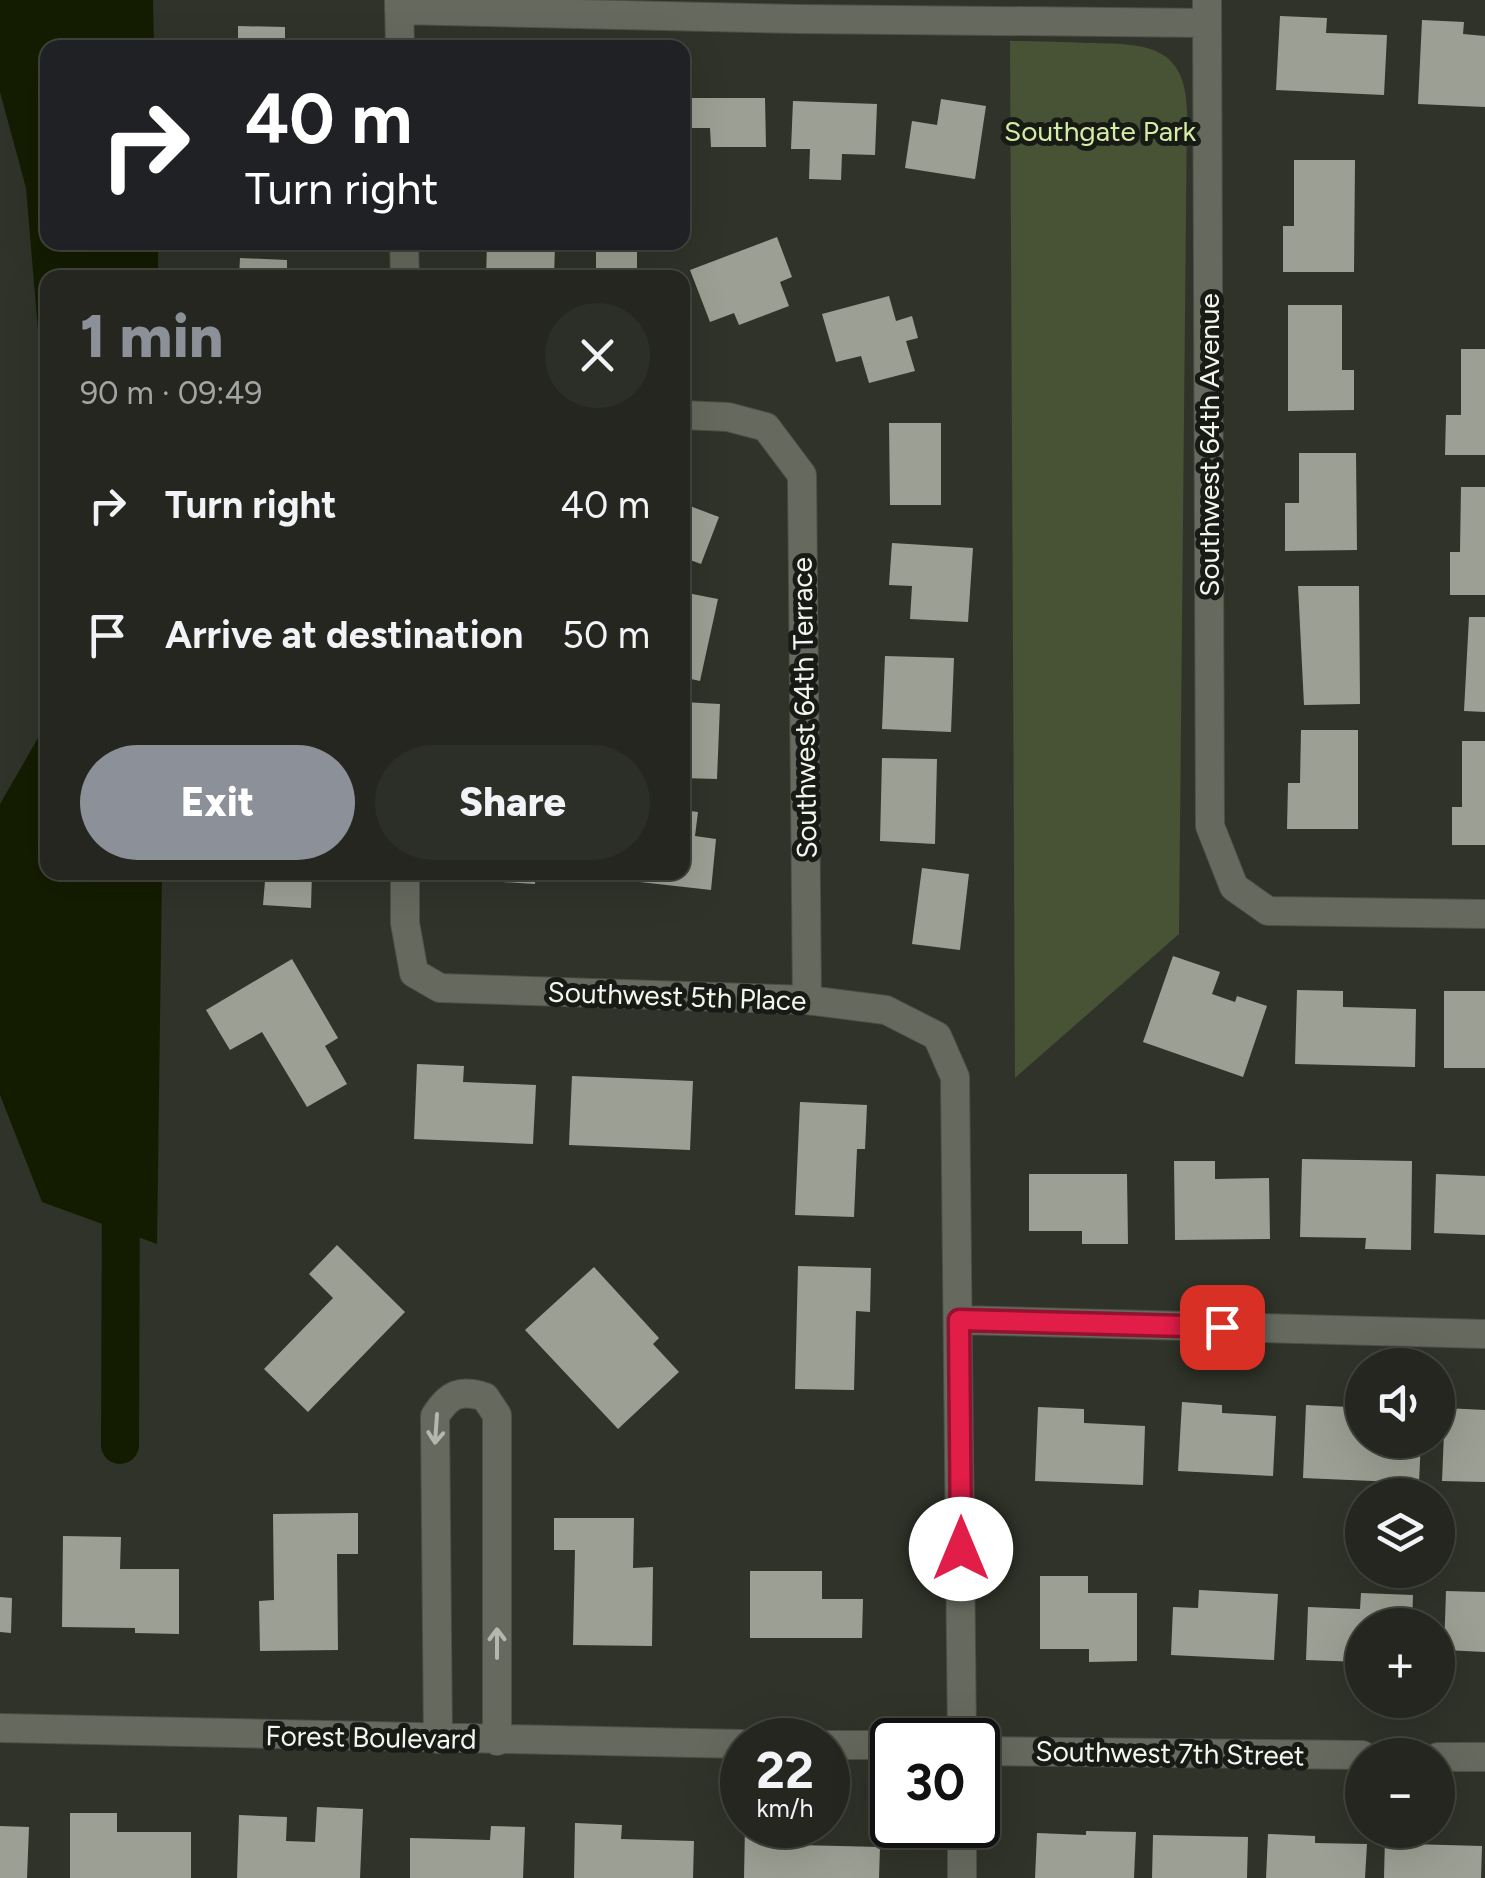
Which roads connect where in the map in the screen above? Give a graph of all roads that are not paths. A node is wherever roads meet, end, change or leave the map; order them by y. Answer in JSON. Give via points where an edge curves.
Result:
{"nodes":[{"id":1,"x":399,"y":5,"type":"edge"},
{"id":2,"x":800,"y":10,"type":"edge"},
{"id":3,"x":1207,"y":12,"type":"edge"},
{"id":4,"x":400,"y":40,"type":"edge"},
{"id":5,"x":690,"y":415,"type":"edge"},
{"id":6,"x":405,"y":880,"type":"edge"},
{"id":7,"x":1485,"y":914,"type":"edge"},
{"id":8,"x":807,"y":1000,"type":"junction"},
{"id":9,"x":959,"y":1320,"type":"junction"},
{"id":10,"x":1485,"y":1334,"type":"edge"},
{"id":11,"x":962,"y":1718,"type":"edge"},
{"id":12,"x":0,"y":1728,"type":"edge"},
{"id":13,"x":438,"y":1739,"type":"junction"},
{"id":14,"x":497,"y":1741,"type":"junction"},
{"id":15,"x":720,"y":1744,"type":"edge"},
{"id":16,"x":1000,"y":1750,"type":"edge"},
{"id":17,"x":1345,"y":1756,"type":"edge"},
{"id":18,"x":1455,"y":1756,"type":"edge"},
{"id":19,"x":1485,"y":1757,"type":"edge"},
{"id":20,"x":962,"y":1848,"type":"edge"},
{"id":21,"x":962,"y":1878,"type":"edge"}],
"edges":[{"from":1,"to":2,"type":"street"},
{"from":1,"to":4,"type":"street"},
{"from":2,"to":3,"type":"street"},
{"from":3,"to":7,"type":"street","name":"Southwest 64th Avenue","via":[[1210,826],[1234,886],[1268,911]]},
{"from":5,"to":8,"type":"street","name":"Southwest 64th Terrace","via":[[766,427],[802,475]]},
{"from":6,"to":8,"type":"street","name":"Southwest 5th Place","via":[[414,973],[440,988]]},
{"from":8,"to":9,"type":"street","name":"Southwest 5th Place","via":[[886,1010],[936,1036],[955,1077]]},
{"from":9,"to":10,"type":"street"},
{"from":9,"to":11,"type":"street"},
{"from":12,"to":13,"type":"street","name":"Forest Boulevard"},
{"from":13,"to":14,"type":"street","name":"Forest Boulevard"},
{"from":14,"to":13,"type":"street","one_way":true,"via":[[497,1416],[485,1397],[465,1390],[447,1397],[435,1416]]},
{"from":14,"to":15,"type":"street","name":"Forest Boulevard"},
{"from":16,"to":17,"type":"street","name":"Southwest 7th Street"},
{"from":18,"to":19,"type":"street"},
{"from":20,"to":21,"type":"street"}]}
